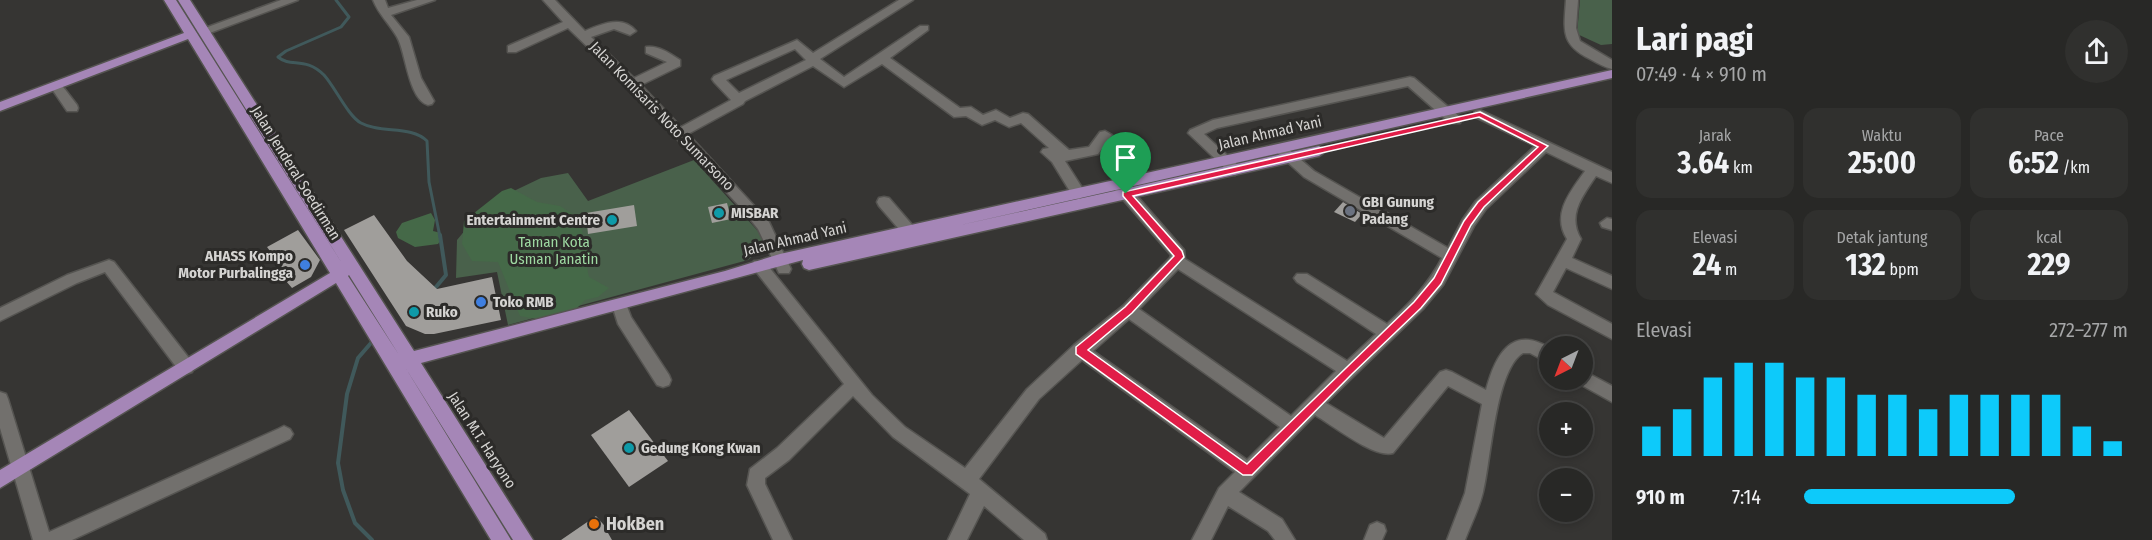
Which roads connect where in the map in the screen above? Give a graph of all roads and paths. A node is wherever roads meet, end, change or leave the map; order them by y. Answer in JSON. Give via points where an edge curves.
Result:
{"nodes":[{"id":1,"x":170,"y":0,"type":"edge"},
{"id":2,"x":183,"y":0,"type":"edge"},
{"id":3,"x":292,"y":0,"type":"edge"},
{"id":4,"x":379,"y":0,"type":"edge"},
{"id":5,"x":429,"y":0,"type":"edge"},
{"id":6,"x":549,"y":0,"type":"edge"},
{"id":7,"x":907,"y":0,"type":"edge"},
{"id":8,"x":1572,"y":0,"type":"edge"},
{"id":9,"x":384,"y":13,"type":"junction"},
{"id":10,"x":570,"y":23,"type":"junction"},
{"id":11,"x":924,"y":28,"type":"dead end"},
{"id":12,"x":630,"y":31,"type":"dead end"},
{"id":13,"x":197,"y":32,"type":"junction"},
{"id":14,"x":584,"y":36,"type":"junction"},
{"id":15,"x":512,"y":49,"type":"dead end"},
{"id":16,"x":650,"y":50,"type":"dead end"},
{"id":17,"x":882,"y":58,"type":"junction"},
{"id":18,"x":813,"y":60,"type":"junction"},
{"id":19,"x":1612,"y":65,"type":"edge"},
{"id":20,"x":1612,"y":74,"type":"edge"},
{"id":21,"x":1612,"y":83,"type":"edge"},
{"id":22,"x":633,"y":84,"type":"junction"},
{"id":23,"x":56,"y":86,"type":"junction"},
{"id":24,"x":738,"y":99,"type":"junction"},
{"id":25,"x":428,"y":101,"type":"dead end"},
{"id":26,"x":0,"y":107,"type":"edge"},
{"id":27,"x":72,"y":108,"type":"dead end"},
{"id":28,"x":1480,"y":114,"type":"junction"},
{"id":29,"x":1450,"y":116,"type":"junction"},
{"id":30,"x":680,"y":133,"type":"junction"},
{"id":31,"x":1105,"y":135,"type":"dead end"},
{"id":32,"x":1544,"y":146,"type":"junction"},
{"id":33,"x":1285,"y":153,"type":"junction"},
{"id":34,"x":1057,"y":155,"type":"junction"},
{"id":35,"x":1222,"y":167,"type":"junction"},
{"id":36,"x":1593,"y":170,"type":"junction"},
{"id":37,"x":1612,"y":178,"type":"edge"},
{"id":38,"x":1122,"y":190,"type":"junction"},
{"id":39,"x":1079,"y":194,"type":"junction"},
{"id":40,"x":884,"y":202,"type":"dead end"},
{"id":41,"x":909,"y":231,"type":"junction"},
{"id":42,"x":1452,"y":256,"type":"junction"},
{"id":43,"x":1563,"y":260,"type":"junction"},
{"id":44,"x":1177,"y":261,"type":"junction"},
{"id":45,"x":782,"y":265,"type":"junction"},
{"id":46,"x":761,"y":269,"type":"junction"},
{"id":47,"x":345,"y":271,"type":"junction"},
{"id":48,"x":1302,"y":278,"type":"dead end"},
{"id":49,"x":1612,"y":283,"type":"edge"},
{"id":50,"x":620,"y":305,"type":"junction"},
{"id":51,"x":1128,"y":310,"type":"junction"},
{"id":52,"x":0,"y":315,"type":"edge"},
{"id":53,"x":1612,"y":332,"type":"edge"},
{"id":54,"x":1389,"y":334,"type":"junction"},
{"id":55,"x":1080,"y":351,"type":"junction"},
{"id":56,"x":1539,"y":352,"type":"edge"},
{"id":57,"x":402,"y":361,"type":"junction"},
{"id":58,"x":186,"y":367,"type":"junction"},
{"id":59,"x":1348,"y":370,"type":"junction"},
{"id":60,"x":663,"y":380,"type":"dead end"},
{"id":61,"x":1593,"y":383,"type":"edge"},
{"id":62,"x":855,"y":384,"type":"junction"},
{"id":63,"x":1612,"y":394,"type":"edge"},
{"id":64,"x":0,"y":399,"type":"edge"},
{"id":65,"x":1491,"y":401,"type":"junction"},
{"id":66,"x":1314,"y":405,"type":"junction"},
{"id":67,"x":1292,"y":426,"type":"junction"},
{"id":68,"x":284,"y":434,"type":"dead end"},
{"id":69,"x":21,"y":467,"type":"junction"},
{"id":70,"x":0,"y":480,"type":"edge"},
{"id":71,"x":1235,"y":484,"type":"junction"},
{"id":72,"x":974,"y":486,"type":"junction"},
{"id":73,"x":42,"y":540,"type":"edge"},
{"id":74,"x":52,"y":540,"type":"edge"},
{"id":75,"x":502,"y":540,"type":"edge"},
{"id":76,"x":524,"y":540,"type":"edge"},
{"id":77,"x":783,"y":540,"type":"edge"},
{"id":78,"x":957,"y":540,"type":"edge"},
{"id":79,"x":1038,"y":540,"type":"edge"},
{"id":80,"x":1201,"y":540,"type":"edge"},
{"id":81,"x":1287,"y":540,"type":"edge"},
{"id":82,"x":1456,"y":540,"type":"edge"}],
"edges":[{"from":1,"to":13,"type":"main road","name":"Jalan Jenderal Soedirman"},
{"from":2,"to":13,"type":"main road","name":"Jalan Jenderal Soedirman"},
{"from":3,"to":13,"type":"street"},
{"from":4,"to":9,"type":"street"},
{"from":5,"to":9,"type":"street"},
{"from":6,"to":10,"type":"street","name":"Jalan Komisaris Noto Sumarsono"},
{"from":7,"to":18,"type":"street"},
{"from":8,"to":19,"type":"street","via":[[1571,40]]},
{"from":9,"to":25,"type":"street","via":[[403,37],[415,78]]},
{"from":10,"to":14,"type":"street","name":"Jalan Komisaris Noto Sumarsono"},
{"from":10,"to":15,"type":"street"},
{"from":11,"to":17,"type":"street"},
{"from":12,"to":14,"type":"street","via":[[618,24]]},
{"from":13,"to":23,"type":"main road"},
{"from":13,"to":47,"type":"main road","name":"Jalan Jenderal Soedirman"},
{"from":14,"to":22,"type":"street","name":"Jalan Komisaris Noto Sumarsono"},
{"from":16,"to":22,"type":"street","via":[[676,63]]},
{"from":17,"to":18,"type":"street","via":[[845,83]]},
{"from":17,"to":34,"type":"street","via":[[959,114],[966,110],[982,121],[996,114],[1009,123],[1023,117]]},
{"from":18,"to":24,"type":"street"},
{"from":18,"to":24,"type":"street","via":[[795,44],[718,79]]},
{"from":20,"to":29,"type":"main road","name":"Jalan Ahmad Yani"},
{"from":21,"to":28,"type":"main road","name":"Jalan Ahmad Yani"},
{"from":22,"to":30,"type":"street","name":"Jalan Komisaris Noto Sumarsono"},
{"from":23,"to":26,"type":"main road"},
{"from":23,"to":27,"type":"street"},
{"from":24,"to":30,"type":"street"},
{"from":28,"to":29,"type":"main road","name":"Jalan Ahmad Yani"},
{"from":28,"to":32,"type":"street"},
{"from":29,"to":33,"type":"main road","name":"Jalan Ahmad Yani"},
{"from":29,"to":35,"type":"street","via":[[1410,81],[1213,124],[1195,133]]},
{"from":30,"to":45,"type":"street","name":"Jalan Komisaris Noto Sumarsono","via":[[764,226]]},
{"from":31,"to":34,"type":"street","via":[[1093,151]]},
{"from":32,"to":36,"type":"street"},
{"from":32,"to":42,"type":"street","via":[[1481,205],[1467,223]]},
{"from":33,"to":35,"type":"main road","name":"Jalan Ahmad Yani"},
{"from":33,"to":42,"type":"street","via":[[1315,177]]},
{"from":34,"to":39,"type":"street"},
{"from":35,"to":38,"type":"main road","name":"Jalan Ahmad Yani"},
{"from":36,"to":37,"type":"street"},
{"from":36,"to":43,"type":"street","via":[[1569,204],[1574,239]]},
{"from":38,"to":39,"type":"main road","name":"Jalan Ahmad Yani"},
{"from":38,"to":44,"type":"street","via":[[1179,254]]},
{"from":38,"to":45,"type":"main road","name":"Jalan Ahmad Yani"},
{"from":39,"to":41,"type":"main road","name":"Jalan Ahmad Yani"},
{"from":40,"to":41,"type":"street"},
{"from":41,"to":45,"type":"main road","name":"Jalan Ahmad Yani"},
{"from":42,"to":54,"type":"street","via":[[1438,281]]},
{"from":43,"to":49,"type":"street"},
{"from":43,"to":53,"type":"street","via":[[1545,296]]},
{"from":44,"to":51,"type":"street"},
{"from":44,"to":59,"type":"street"},
{"from":45,"to":46,"type":"main road","name":"Jalan Ahmad Yani"},
{"from":46,"to":50,"type":"main road","name":"Jalan Ahmad Yani"},
{"from":46,"to":62,"type":"street"},
{"from":47,"to":57,"type":"main road","name":"Jalan Jenderal Soedirman"},
{"from":47,"to":58,"type":"main road"},
{"from":48,"to":54,"type":"street"},
{"from":50,"to":57,"type":"main road","name":"Jalan Ahmad Yani"},
{"from":50,"to":60,"type":"street","via":[[624,319]]},
{"from":51,"to":55,"type":"street"},
{"from":51,"to":67,"type":"street"},
{"from":52,"to":58,"type":"street","via":[[109,266]]},
{"from":54,"to":59,"type":"street"},
{"from":55,"to":71,"type":"street"},
{"from":55,"to":72,"type":"street","via":[[1038,388]]},
{"from":56,"to":65,"type":"street","via":[[1524,345],[1503,363]]},
{"from":57,"to":75,"type":"main road"},
{"from":57,"to":76,"type":"main road","name":"Jalan M.T. Haryono"},
{"from":58,"to":69,"type":"main road"},
{"from":59,"to":66,"type":"street"},
{"from":61,"to":63,"type":"street"},
{"from":62,"to":72,"type":"street","via":[[899,432]]},
{"from":62,"to":77,"type":"street","via":[[756,475],[756,485]]},
{"from":64,"to":69,"type":"street"},
{"from":65,"to":66,"type":"street","via":[[1446,377],[1388,447]]},
{"from":65,"to":82,"type":"street","via":[[1474,493]]},
{"from":66,"to":67,"type":"street"},
{"from":67,"to":71,"type":"street"},
{"from":68,"to":74,"type":"street"},
{"from":69,"to":70,"type":"main road"},
{"from":69,"to":73,"type":"street"},
{"from":71,"to":80,"type":"street"},
{"from":71,"to":81,"type":"street"},
{"from":72,"to":78,"type":"street"},
{"from":72,"to":79,"type":"street"}]}
